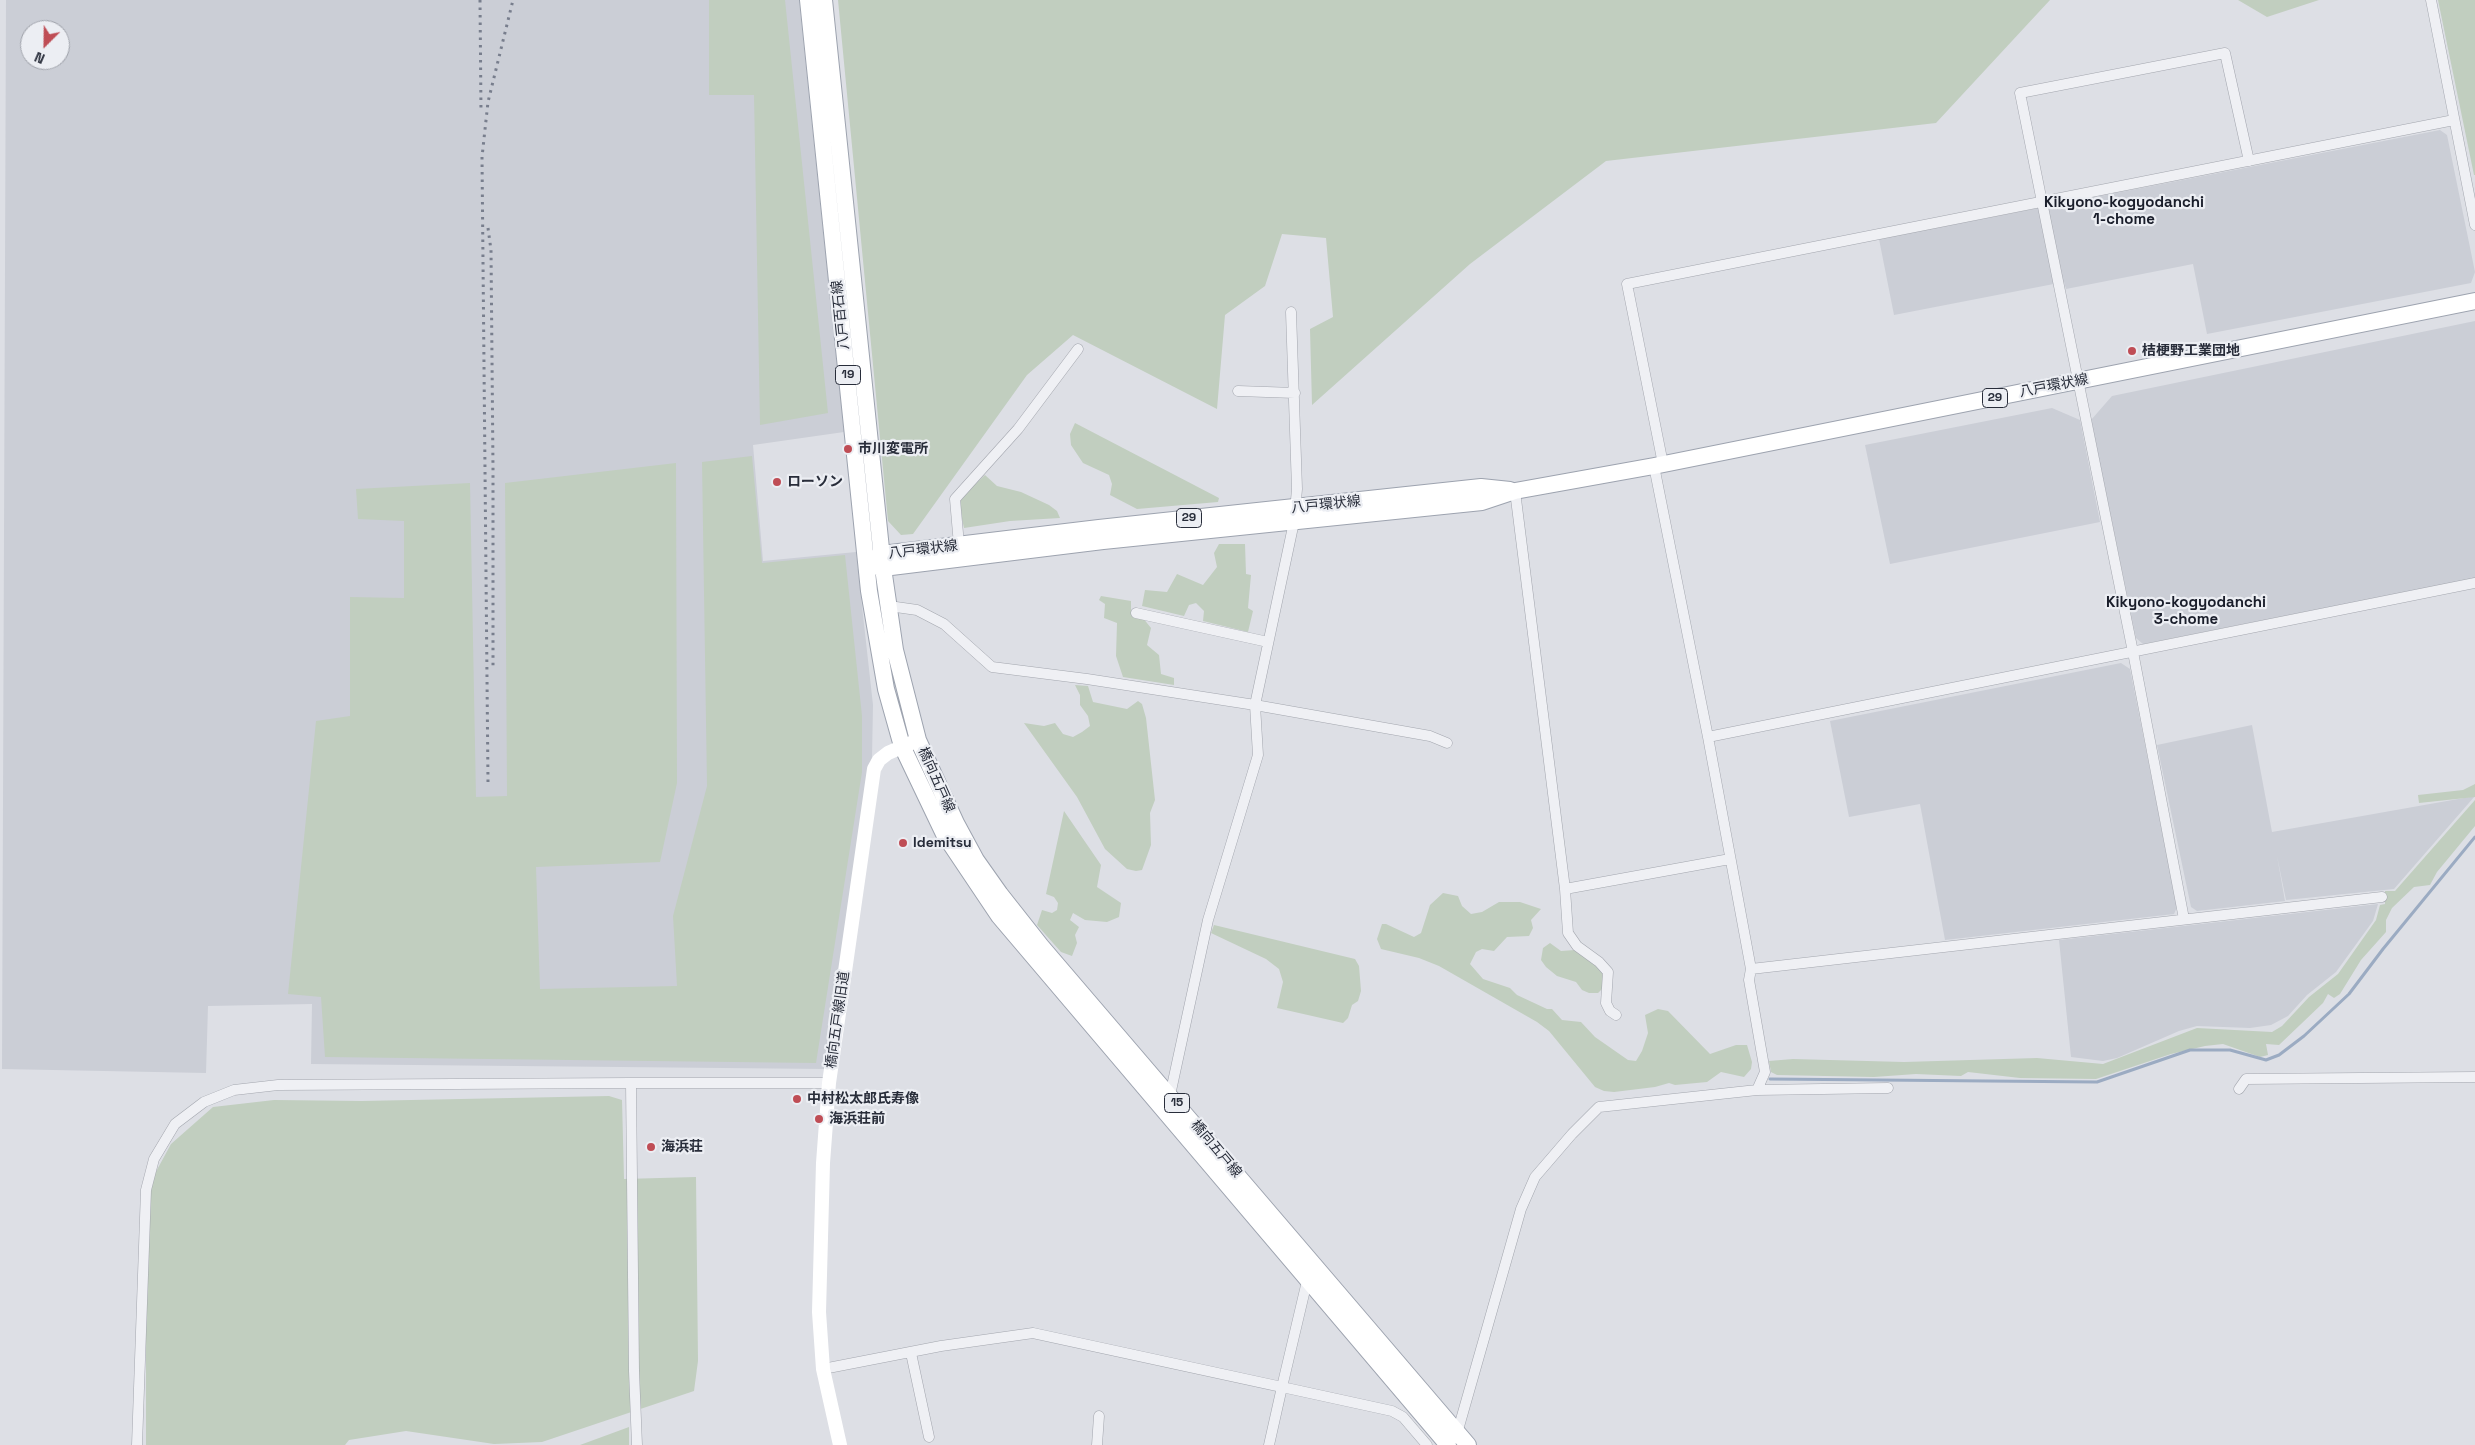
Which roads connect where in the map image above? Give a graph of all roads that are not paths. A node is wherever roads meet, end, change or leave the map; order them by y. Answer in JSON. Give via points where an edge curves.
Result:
{"nodes":[{"id":1,"x":808,"y":0,"type":"edge"},
{"id":2,"x":824,"y":0,"type":"edge"},
{"id":3,"x":2430,"y":0,"type":"edge"},
{"id":4,"x":2454,"y":120,"type":"junction"},
{"id":5,"x":2249,"y":161,"type":"junction"},
{"id":6,"x":2042,"y":202,"type":"junction"},
{"id":7,"x":2475,"y":225,"type":"edge"},
{"id":8,"x":2475,"y":301,"type":"edge"},
{"id":9,"x":1291,"y":312,"type":"dead end"},
{"id":10,"x":1078,"y":349,"type":"dead end"},
{"id":11,"x":2079,"y":381,"type":"junction"},
{"id":12,"x":1238,"y":391,"type":"dead end"},
{"id":13,"x":1295,"y":393,"type":"junction"},
{"id":14,"x":1658,"y":465,"type":"junction"},
{"id":15,"x":1515,"y":491,"type":"junction"},
{"id":16,"x":1295,"y":516,"type":"junction"},
{"id":17,"x":960,"y":545,"type":"junction"},
{"id":18,"x":883,"y":561,"type":"junction"},
{"id":19,"x":866,"y":565,"type":"junction"},
{"id":20,"x":2475,"y":583,"type":"edge"},
{"id":21,"x":889,"y":606,"type":"junction"},
{"id":22,"x":1136,"y":613,"type":"dead end"},
{"id":23,"x":1268,"y":642,"type":"junction"},
{"id":24,"x":2133,"y":652,"type":"junction"},
{"id":25,"x":1255,"y":705,"type":"junction"},
{"id":26,"x":1708,"y":737,"type":"junction"},
{"id":27,"x":918,"y":740,"type":"junction"},
{"id":28,"x":1447,"y":743,"type":"dead end"},
{"id":29,"x":902,"y":746,"type":"junction"},
{"id":30,"x":1730,"y":859,"type":"junction"},
{"id":31,"x":1565,"y":889,"type":"junction"},
{"id":32,"x":2382,"y":897,"type":"dead end"},
{"id":33,"x":2184,"y":919,"type":"junction"},
{"id":34,"x":1751,"y":969,"type":"junction"},
{"id":35,"x":1616,"y":1015,"type":"dead end"},
{"id":36,"x":2475,"y":1077,"type":"edge"},
{"id":37,"x":631,"y":1083,"type":"junction"},
{"id":38,"x":830,"y":1083,"type":"junction"},
{"id":39,"x":1888,"y":1088,"type":"dead end"},
{"id":40,"x":2239,"y":1089,"type":"dead end"},
{"id":41,"x":1757,"y":1090,"type":"junction"},
{"id":42,"x":1170,"y":1095,"type":"junction"},
{"id":43,"x":1165,"y":1112,"type":"junction"},
{"id":44,"x":1311,"y":1262,"type":"junction"},
{"id":45,"x":1307,"y":1280,"type":"junction"},
{"id":46,"x":911,"y":1353,"type":"junction"},
{"id":47,"x":823,"y":1369,"type":"junction"},
{"id":48,"x":1282,"y":1387,"type":"junction"},
{"id":49,"x":1099,"y":1416,"type":"dead end"},
{"id":50,"x":929,"y":1437,"type":"dead end"},
{"id":51,"x":1446,"y":1441,"type":"edge"},
{"id":52,"x":137,"y":1445,"type":"edge"},
{"id":53,"x":637,"y":1445,"type":"edge"},
{"id":54,"x":840,"y":1445,"type":"edge"},
{"id":55,"x":1097,"y":1445,"type":"edge"},
{"id":56,"x":1269,"y":1445,"type":"edge"},
{"id":57,"x":1426,"y":1445,"type":"edge"},
{"id":58,"x":1468,"y":1445,"type":"edge"}],
"edges":[{"from":1,"to":19,"type":"main road","name":"八戸百石線","number":"19"},
{"from":2,"to":18,"type":"main road","name":"八戸百石線","number":"19"},
{"from":3,"to":4,"type":"street"},
{"from":4,"to":5,"type":"street"},
{"from":4,"to":7,"type":"street"},
{"from":5,"to":6,"type":"street"},
{"from":5,"to":6,"type":"street","via":[[2225,53],[2020,93]]},
{"from":6,"to":11,"type":"street"},
{"from":6,"to":14,"type":"street","via":[[1628,284]]},
{"from":8,"to":11,"type":"main road","name":"八戸環状線","number":"29"},
{"from":9,"to":13,"type":"street"},
{"from":10,"to":17,"type":"street","via":[[1018,429],[954,499]]},
{"from":11,"to":14,"type":"main road","name":"八戸環状線","number":"29"},
{"from":11,"to":24,"type":"street"},
{"from":12,"to":13,"type":"street"},
{"from":13,"to":16,"type":"street","via":[[1298,489]]},
{"from":14,"to":15,"type":"main road","name":"八戸環状線","number":"29"},
{"from":14,"to":26,"type":"street"},
{"from":15,"to":16,"type":"main road","name":"八戸環状線","number":"29","via":[[1481,487]]},
{"from":15,"to":31,"type":"street"},
{"from":16,"to":17,"type":"main road","name":"八戸環状線","number":"29","via":[[1109,527]]},
{"from":16,"to":18,"type":"main road","name":"八戸環状線","number":"29","via":[[1104,541]]},
{"from":16,"to":23,"type":"street"},
{"from":17,"to":18,"type":"main road","name":"八戸環状線","number":"29"},
{"from":18,"to":19,"type":"main road","name":"八戸環状線","number":"29"},
{"from":18,"to":21,"type":"main road","name":"八戸百石線","number":"19"},
{"from":19,"to":29,"type":"main road","name":"八戸百石線","number":"19","via":[[878,649]]},
{"from":20,"to":24,"type":"street"},
{"from":21,"to":25,"type":"street","via":[[917,610],[944,624],[992,667]]},
{"from":21,"to":27,"type":"main road","name":"八戸百石線","number":"19","via":[[902,684]]},
{"from":22,"to":23,"type":"street"},
{"from":23,"to":25,"type":"street"},
{"from":24,"to":26,"type":"street"},
{"from":24,"to":33,"type":"street"},
{"from":25,"to":28,"type":"street","via":[[1430,736]]},
{"from":25,"to":42,"type":"street","via":[[1258,755],[1208,920]]},
{"from":26,"to":30,"type":"street"},
{"from":27,"to":29,"type":"street","name":"橋向五戸線旧道"},
{"from":27,"to":42,"type":"main road","name":"橋向五戸線","number":"15","via":[[956,823],[1000,894]]},
{"from":29,"to":38,"type":"street","name":"橋向五戸線旧道","via":[[879,760],[872,781]]},
{"from":29,"to":43,"type":"main road","name":"橋向五戸線","number":"15","via":[[944,834],[980,891],[1036,962]]},
{"from":30,"to":31,"type":"street"},
{"from":30,"to":34,"type":"street"},
{"from":31,"to":35,"type":"street","via":[[1568,933],[1577,946],[1608,972],[1606,1003]]},
{"from":32,"to":33,"type":"street"},
{"from":33,"to":34,"type":"street"},
{"from":34,"to":41,"type":"street","via":[[1749,980],[1765,1072]]},
{"from":36,"to":40,"type":"street","via":[[2246,1079]]},
{"from":37,"to":38,"type":"street"},
{"from":37,"to":52,"type":"street","via":[[278,1085],[234,1090],[204,1102],[175,1124],[154,1159],[146,1190]]},
{"from":37,"to":53,"type":"street"},
{"from":38,"to":47,"type":"street","name":"橋向五戸線旧道","via":[[819,1274]]},
{"from":39,"to":41,"type":"street"},
{"from":41,"to":51,"type":"street","via":[[1600,1106],[1566,1141],[1535,1177],[1521,1209]]},
{"from":42,"to":43,"type":"street"},
{"from":42,"to":44,"type":"main road","name":"橋向五戸線","number":"15"},
{"from":43,"to":45,"type":"main road","name":"橋向五戸線","number":"15"},
{"from":44,"to":45,"type":"street"},
{"from":44,"to":51,"type":"main road","name":"橋向五戸線","number":"15"},
{"from":45,"to":48,"type":"street"},
{"from":45,"to":51,"type":"main road","name":"橋向五戸線","number":"15"},
{"from":46,"to":47,"type":"street"},
{"from":46,"to":48,"type":"street","via":[[1033,1332]]},
{"from":46,"to":50,"type":"street"},
{"from":47,"to":54,"type":"street","name":"橋向五戸線旧道"},
{"from":48,"to":56,"type":"street"},
{"from":48,"to":57,"type":"street","via":[[1392,1411],[1403,1417]]},
{"from":49,"to":55,"type":"street"},
{"from":51,"to":58,"type":"main road","name":"橋向五戸線","number":"15"}]}
